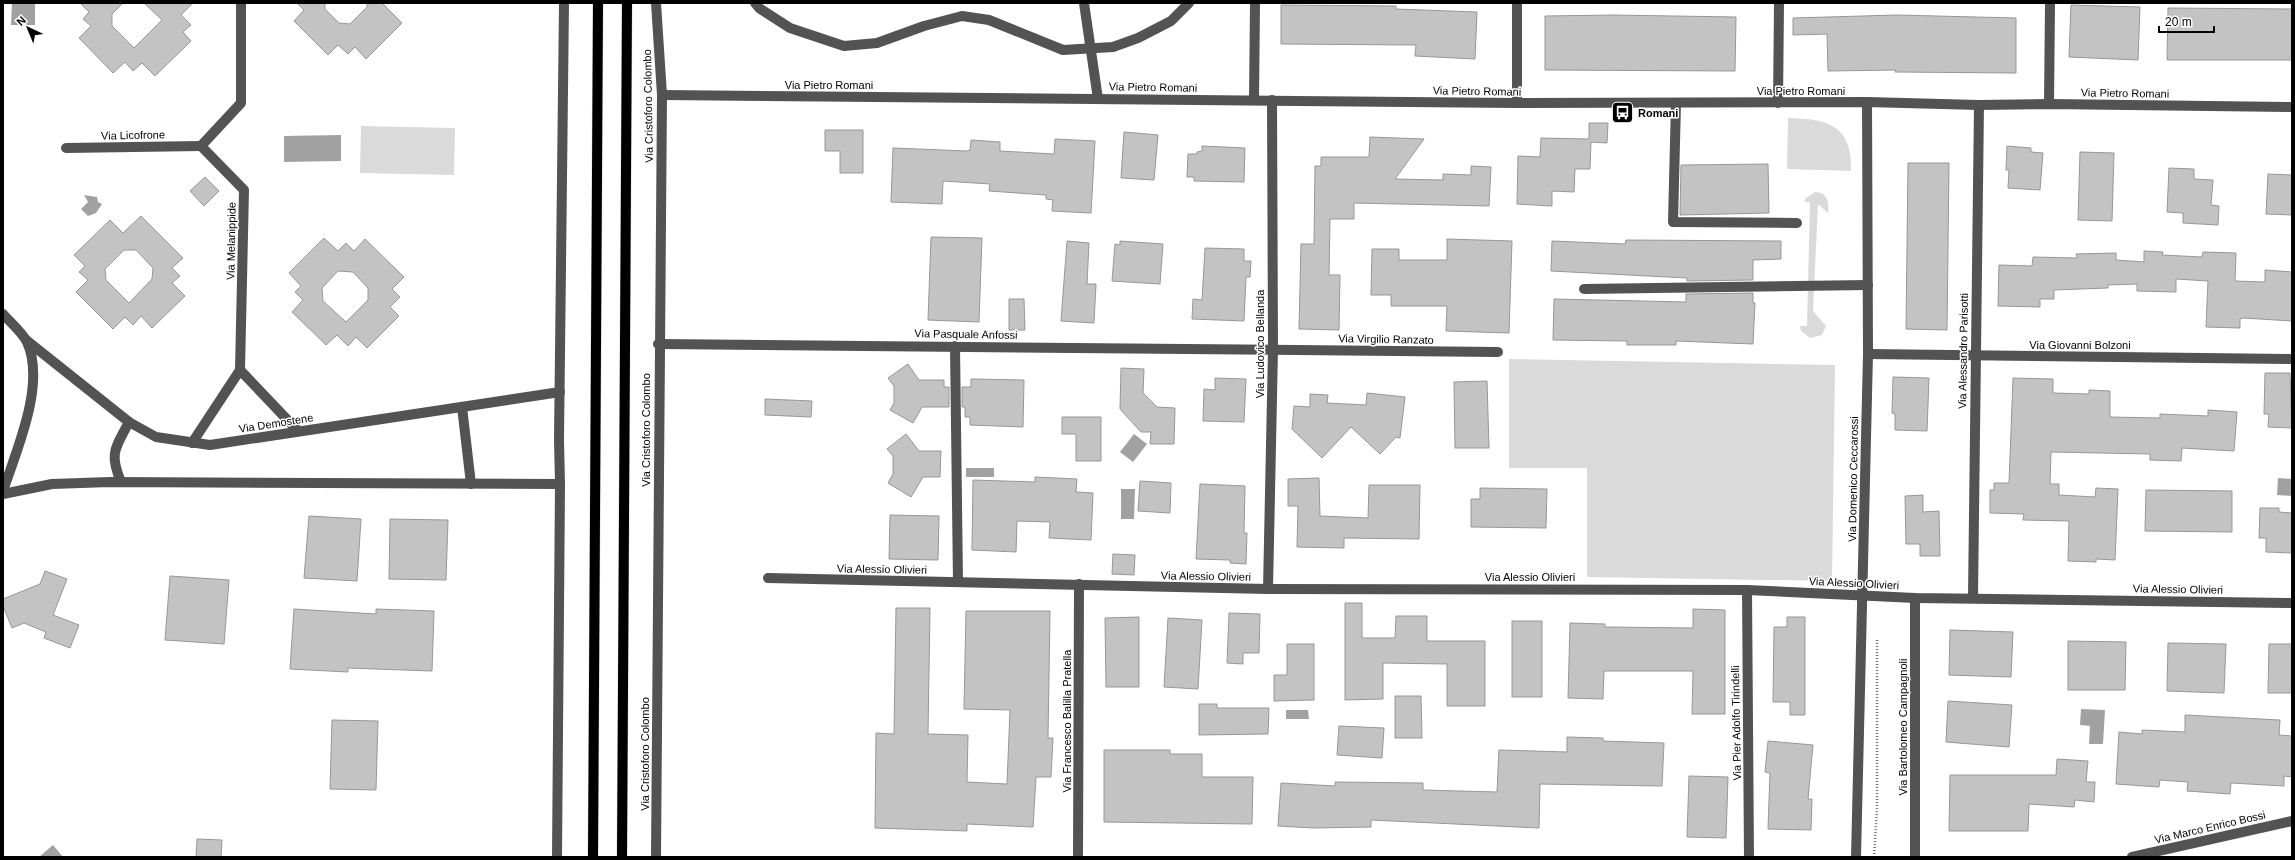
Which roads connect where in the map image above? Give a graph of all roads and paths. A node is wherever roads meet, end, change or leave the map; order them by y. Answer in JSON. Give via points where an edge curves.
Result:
{"nodes":[{"id":1,"x":241,"y":3,"type":"edge"},
{"id":2,"x":564,"y":3,"type":"edge"},
{"id":3,"x":598,"y":3,"type":"edge"},
{"id":4,"x":627,"y":3,"type":"edge"},
{"id":5,"x":656,"y":3,"type":"edge"},
{"id":6,"x":755,"y":3,"type":"edge"},
{"id":7,"x":1084,"y":3,"type":"edge"},
{"id":8,"x":1189,"y":3,"type":"edge"},
{"id":9,"x":1255,"y":3,"type":"edge"},
{"id":10,"x":1517,"y":3,"type":"edge"},
{"id":11,"x":1779,"y":3,"type":"edge"},
{"id":12,"x":2050,"y":3,"type":"edge"},
{"id":13,"x":1092,"y":48,"type":"junction"},
{"id":14,"x":662,"y":95,"type":"junction"},
{"id":15,"x":1098,"y":99,"type":"junction"},
{"id":16,"x":1254,"y":100,"type":"junction"},
{"id":17,"x":1272,"y":100,"type":"junction"},
{"id":18,"x":1867,"y":102,"type":"junction"},
{"id":19,"x":1516,"y":103,"type":"junction"},
{"id":20,"x":1676,"y":103,"type":"junction"},
{"id":21,"x":1778,"y":103,"type":"junction"},
{"id":22,"x":2049,"y":104,"type":"junction"},
{"id":23,"x":1979,"y":105,"type":"junction"},
{"id":24,"x":2292,"y":107,"type":"edge"},
{"id":25,"x":200,"y":146,"type":"junction"},
{"id":26,"x":66,"y":148,"type":"dead end"},
{"id":27,"x":1797,"y":223,"type":"dead end"},
{"id":28,"x":1868,"y":285,"type":"junction"},
{"id":29,"x":1584,"y":289,"type":"dead end"},
{"id":30,"x":3,"y":314,"type":"edge"},
{"id":31,"x":26,"y":340,"type":"junction"},
{"id":32,"x":658,"y":344,"type":"junction"},
{"id":33,"x":955,"y":346,"type":"junction"},
{"id":34,"x":1273,"y":349,"type":"junction"},
{"id":35,"x":1498,"y":352,"type":"dead end"},
{"id":36,"x":1868,"y":354,"type":"junction"},
{"id":37,"x":1975,"y":357,"type":"junction"},
{"id":38,"x":2292,"y":358,"type":"edge"},
{"id":39,"x":240,"y":370,"type":"junction"},
{"id":40,"x":560,"y":392,"type":"junction"},
{"id":41,"x":462,"y":407,"type":"junction"},
{"id":42,"x":129,"y":422,"type":"junction"},
{"id":43,"x":298,"y":431,"type":"junction"},
{"id":44,"x":192,"y":443,"type":"junction"},
{"id":45,"x":121,"y":482,"type":"junction"},
{"id":46,"x":471,"y":484,"type":"junction"},
{"id":47,"x":560,"y":484,"type":"junction"},
{"id":48,"x":3,"y":491,"type":"edge"},
{"id":49,"x":3,"y":494,"type":"edge"},
{"id":50,"x":768,"y":578,"type":"dead end"},
{"id":51,"x":958,"y":582,"type":"junction"},
{"id":52,"x":1079,"y":584,"type":"junction"},
{"id":53,"x":1268,"y":589,"type":"junction"},
{"id":54,"x":1747,"y":590,"type":"junction"},
{"id":55,"x":1863,"y":595,"type":"junction"},
{"id":56,"x":1973,"y":597,"type":"junction"},
{"id":57,"x":1915,"y":598,"type":"junction"},
{"id":58,"x":2292,"y":603,"type":"edge"},
{"id":59,"x":2292,"y":821,"type":"edge"},
{"id":60,"x":557,"y":857,"type":"edge"},
{"id":61,"x":593,"y":857,"type":"edge"},
{"id":62,"x":622,"y":857,"type":"edge"},
{"id":63,"x":656,"y":857,"type":"edge"},
{"id":64,"x":1078,"y":857,"type":"edge"},
{"id":65,"x":1749,"y":857,"type":"edge"},
{"id":66,"x":1856,"y":857,"type":"edge"},
{"id":67,"x":1915,"y":857,"type":"edge"},
{"id":68,"x":2132,"y":857,"type":"edge"}],
"edges":[{"from":1,"to":25,"type":"street","via":[[241,103]]},
{"from":2,"to":40,"type":"street"},
{"from":3,"to":61,"type":"main road"},
{"from":4,"to":62,"type":"main road","name":"Via Cristoforo Colombo"},
{"from":5,"to":14,"type":"street","name":"Via Cristoforo Colombo"},
{"from":6,"to":13,"type":"street","via":[[790,28],[844,46],[877,43],[962,16],[989,20],[1063,50]]},
{"from":7,"to":13,"type":"street"},
{"from":8,"to":13,"type":"street","via":[[1171,21],[1138,38],[1113,47]]},
{"from":9,"to":16,"type":"street"},
{"from":10,"to":19,"type":"street"},
{"from":11,"to":21,"type":"street"},
{"from":12,"to":22,"type":"street"},
{"from":13,"to":15,"type":"street"},
{"from":14,"to":15,"type":"street","name":"Via Pietro Romani"},
{"from":14,"to":32,"type":"street","name":"Via Cristoforo Colombo"},
{"from":15,"to":16,"type":"street","name":"Via Pietro Romani"},
{"from":16,"to":17,"type":"street","name":"Via Pietro Romani"},
{"from":17,"to":19,"type":"street","name":"Via Pietro Romani"},
{"from":17,"to":34,"type":"street","name":"Via Ludovico Bellanda"},
{"from":18,"to":21,"type":"street","name":"Via Pietro Romani"},
{"from":18,"to":23,"type":"street","name":"Via Pietro Romani"},
{"from":18,"to":28,"type":"street","name":"Via Domenico Ceccarossi"},
{"from":19,"to":20,"type":"street","name":"Via Pietro Romani"},
{"from":20,"to":21,"type":"street","name":"Via Pietro Romani"},
{"from":20,"to":27,"type":"street","via":[[1673,222]]},
{"from":22,"to":23,"type":"street","name":"Via Pietro Romani"},
{"from":22,"to":24,"type":"street","name":"Via Pietro Romani"},
{"from":23,"to":37,"type":"street","name":"Via Alessandro Parisotti"},
{"from":25,"to":26,"type":"street","name":"Via Licofrone"},
{"from":25,"to":39,"type":"street","name":"Via Melanippide","via":[[244,190]]},
{"from":28,"to":29,"type":"street"},
{"from":28,"to":36,"type":"street","name":"Via Domenico Ceccarossi"},
{"from":30,"to":31,"type":"street"},
{"from":31,"to":42,"type":"street","name":"Via Demostene"},
{"from":31,"to":48,"type":"street","via":[[33,360],[34,376],[24,427]]},
{"from":32,"to":33,"type":"street","name":"Via Pasquale Anfossi"},
{"from":32,"to":63,"type":"street","name":"Via Cristoforo Colombo"},
{"from":33,"to":34,"type":"street","name":"Via Pasquale Anfossi"},
{"from":33,"to":51,"type":"street"},
{"from":34,"to":35,"type":"street","name":"Via Virgilio Ranzato"},
{"from":34,"to":53,"type":"street","name":"Via Ludovico Bellanda"},
{"from":36,"to":37,"type":"street","name":"Via Giovanni Bolzoni"},
{"from":36,"to":55,"type":"street","name":"Via Domenico Ceccarossi"},
{"from":37,"to":38,"type":"street","name":"Via Giovanni Bolzoni"},
{"from":37,"to":56,"type":"street","name":"Via Alessandro Parisotti"},
{"from":39,"to":43,"type":"street"},
{"from":39,"to":44,"type":"street"},
{"from":40,"to":41,"type":"street","name":"Via Demostene"},
{"from":40,"to":47,"type":"street"},
{"from":41,"to":43,"type":"street","name":"Via Demostene"},
{"from":41,"to":46,"type":"street"},
{"from":42,"to":44,"type":"street","name":"Via Demostene","via":[[156,438]]},
{"from":42,"to":45,"type":"street","via":[[116,446],[113,463]]},
{"from":43,"to":44,"type":"street","name":"Via Demostene","via":[[210,445]]},
{"from":45,"to":46,"type":"street"},
{"from":45,"to":49,"type":"street","via":[[52,484]]},
{"from":46,"to":47,"type":"street"},
{"from":47,"to":60,"type":"street"},
{"from":50,"to":51,"type":"street","name":"Via Alessio Olivieri"},
{"from":51,"to":52,"type":"street","name":"Via Alessio Olivieri"},
{"from":52,"to":53,"type":"street","name":"Via Alessio Olivieri"},
{"from":52,"to":64,"type":"street","name":"Via Francesco Balilla Pratella"},
{"from":53,"to":54,"type":"street","name":"Via Alessio Olivieri"},
{"from":54,"to":55,"type":"street","name":"Via Alessio Olivieri"},
{"from":54,"to":65,"type":"street","name":"Via Pier Adolfo Tirindelli"},
{"from":55,"to":57,"type":"street","name":"Via Alessio Olivieri"},
{"from":55,"to":66,"type":"street","name":"Via Domenico Ceccarossi"},
{"from":56,"to":57,"type":"street","name":"Via Alessio Olivieri"},
{"from":56,"to":58,"type":"street","name":"Via Alessio Olivieri"},
{"from":57,"to":67,"type":"street","name":"Via Bartolomeo Campagnoli"},
{"from":59,"to":68,"type":"street","name":"Via Marco Enrico Bossi"}]}
